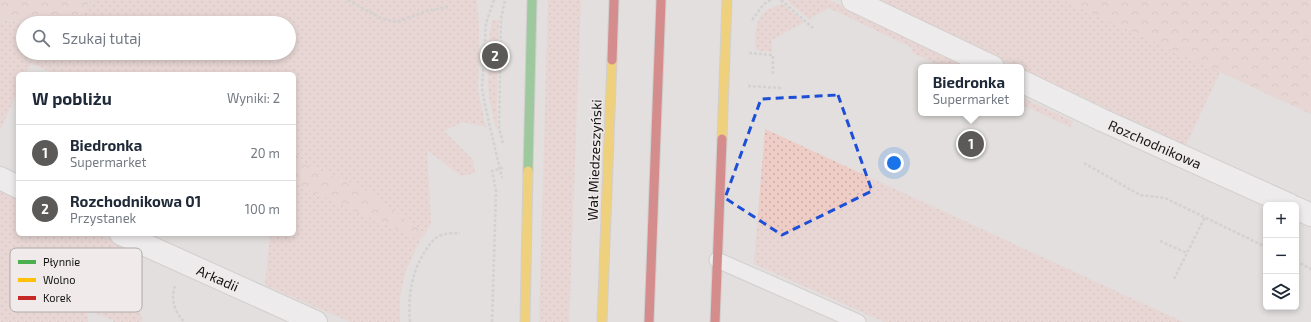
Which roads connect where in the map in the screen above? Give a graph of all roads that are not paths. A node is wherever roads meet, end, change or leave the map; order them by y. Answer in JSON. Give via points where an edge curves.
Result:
{"nodes":[{"id":1,"x":532,"y":0,"type":"edge"},
{"id":2,"x":614,"y":0,"type":"edge"},
{"id":3,"x":661,"y":0,"type":"edge"},
{"id":4,"x":727,"y":0,"type":"edge"},
{"id":5,"x":853,"y":0,"type":"edge"},
{"id":6,"x":987,"y":64,"type":"edge"},
{"id":7,"x":1024,"y":82,"type":"edge"},
{"id":8,"x":0,"y":178,"type":"edge"},
{"id":9,"x":16,"y":185,"type":"edge"},
{"id":10,"x":1283,"y":202,"type":"edge"},
{"id":11,"x":1299,"y":209,"type":"edge"},
{"id":12,"x":1311,"y":215,"type":"edge"},
{"id":13,"x":125,"y":236,"type":"edge"},
{"id":14,"x":717,"y":260,"type":"junction"},
{"id":15,"x":316,"y":322,"type":"edge"},
{"id":16,"x":525,"y":322,"type":"edge"},
{"id":17,"x":602,"y":322,"type":"edge"},
{"id":18,"x":649,"y":322,"type":"edge"},
{"id":19,"x":715,"y":322,"type":"edge"},
{"id":20,"x":858,"y":322,"type":"edge"}],
"edges":[{"from":1,"to":16,"type":"street"},
{"from":2,"to":17,"type":"street","name":"Wał Miedzeszyński"},
{"from":3,"to":18,"type":"street"},
{"from":4,"to":14,"type":"street"},
{"from":5,"to":6,"type":"street"},
{"from":7,"to":10,"type":"street","name":"Rozchodnikowa"},
{"from":8,"to":9,"type":"street"},
{"from":11,"to":12,"type":"street"},
{"from":13,"to":15,"type":"street","name":"Arkadii"},
{"from":14,"to":19,"type":"street"},
{"from":14,"to":20,"type":"lane"}]}
